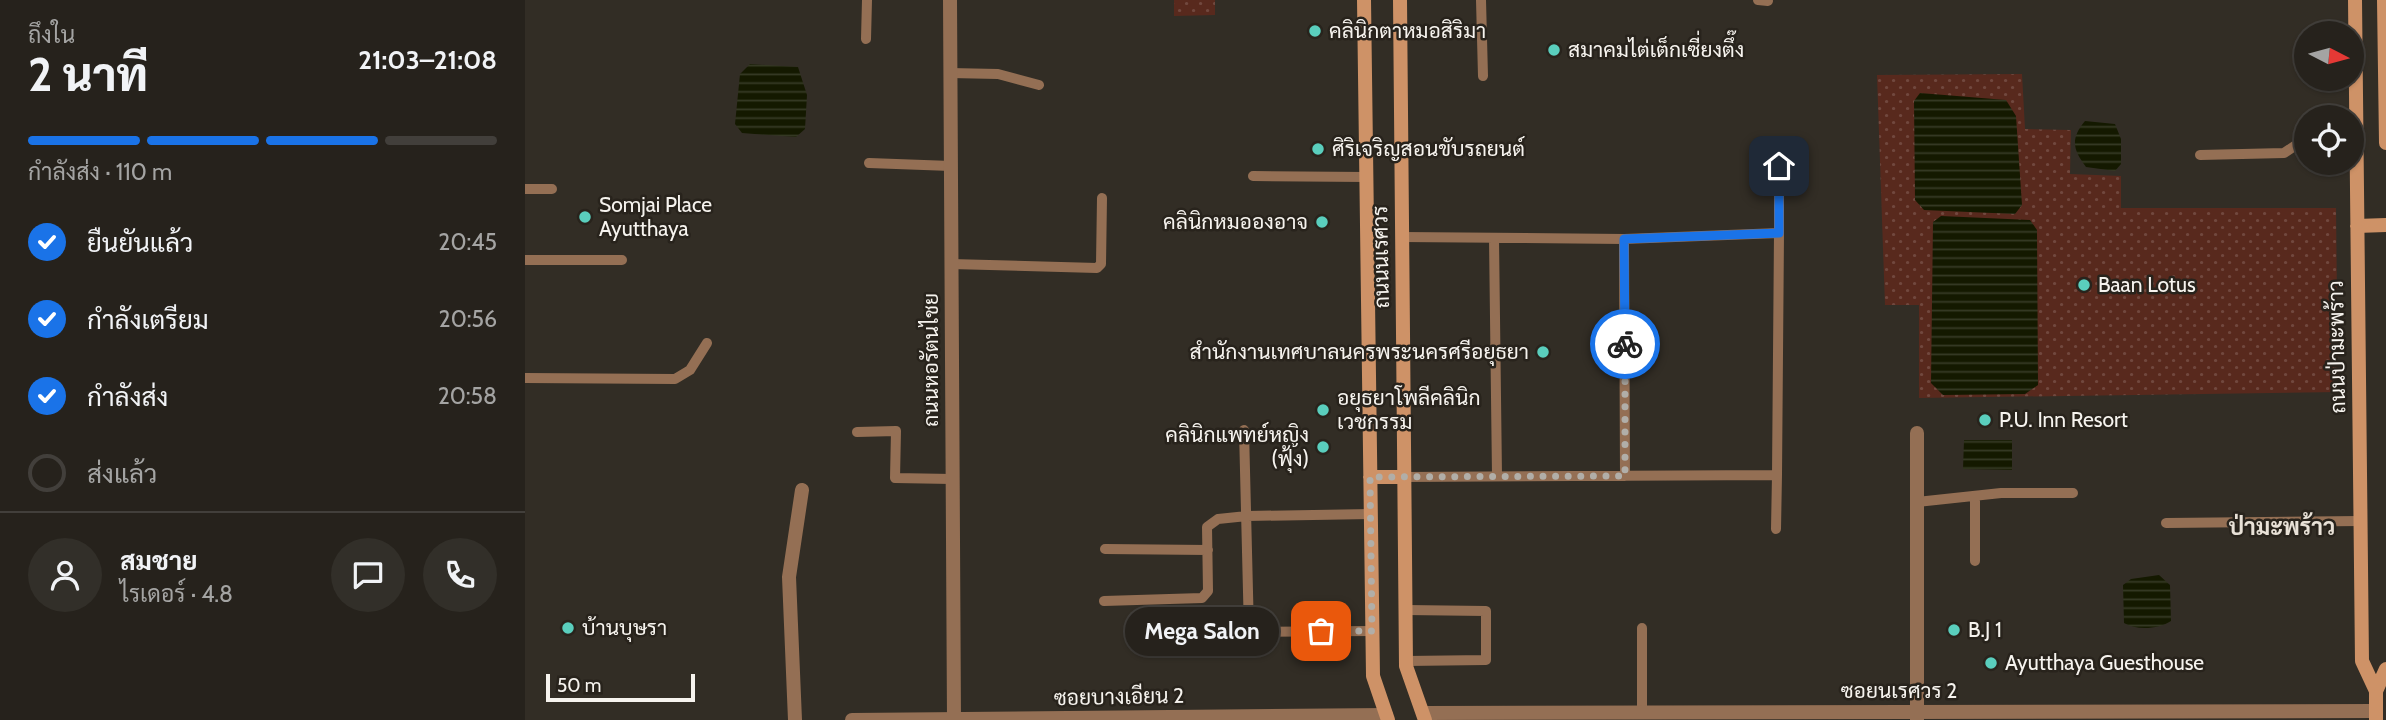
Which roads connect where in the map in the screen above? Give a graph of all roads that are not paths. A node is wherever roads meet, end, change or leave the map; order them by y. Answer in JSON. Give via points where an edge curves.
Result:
{"nodes":[{"id":1,"x":867,"y":0,"type":"edge"},
{"id":2,"x":950,"y":0,"type":"edge"},
{"id":3,"x":1364,"y":0,"type":"edge"},
{"id":4,"x":1400,"y":0,"type":"edge"},
{"id":5,"x":1481,"y":0,"type":"edge"},
{"id":6,"x":2355,"y":0,"type":"edge"},
{"id":7,"x":2384,"y":0,"type":"edge"},
{"id":8,"x":2385,"y":30,"type":"edge"},
{"id":9,"x":866,"y":39,"type":"dead end"},
{"id":10,"x":950,"y":73,"type":"junction"},
{"id":11,"x":1483,"y":76,"type":"dead end"},
{"id":12,"x":1039,"y":85,"type":"dead end"},
{"id":13,"x":2354,"y":105,"type":"edge"},
{"id":14,"x":2386,"y":143,"type":"edge"},
{"id":15,"x":1779,"y":144,"type":"dead end"},
{"id":16,"x":2294,"y":146,"type":"edge"},
{"id":17,"x":2200,"y":155,"type":"dead end"},
{"id":18,"x":869,"y":163,"type":"dead end"},
{"id":19,"x":951,"y":166,"type":"junction"},
{"id":20,"x":2355,"y":175,"type":"edge"},
{"id":21,"x":1253,"y":176,"type":"dead end"},
{"id":22,"x":1366,"y":177,"type":"junction"},
{"id":23,"x":525,"y":189,"type":"edge"},
{"id":24,"x":552,"y":189,"type":"dead end"},
{"id":25,"x":1102,"y":198,"type":"dead end"},
{"id":26,"x":2386,"y":225,"type":"edge"},
{"id":27,"x":2357,"y":226,"type":"junction"},
{"id":28,"x":1779,"y":233,"type":"junction"},
{"id":29,"x":1402,"y":237,"type":"junction"},
{"id":30,"x":1494,"y":238,"type":"junction"},
{"id":31,"x":1624,"y":239,"type":"junction"},
{"id":32,"x":525,"y":260,"type":"edge"},
{"id":33,"x":622,"y":260,"type":"dead end"},
{"id":34,"x":951,"y":264,"type":"junction"},
{"id":35,"x":707,"y":343,"type":"dead end"},
{"id":36,"x":525,"y":378,"type":"edge"},
{"id":37,"x":1244,"y":430,"type":"dead end"},
{"id":38,"x":857,"y":432,"type":"dead end"},
{"id":39,"x":1917,"y":433,"type":"dead end"},
{"id":40,"x":1777,"y":475,"type":"junction"},
{"id":41,"x":1497,"y":476,"type":"junction"},
{"id":42,"x":1625,"y":476,"type":"junction"},
{"id":43,"x":1370,"y":477,"type":"junction"},
{"id":44,"x":1404,"y":477,"type":"junction"},
{"id":45,"x":952,"y":479,"type":"junction"},
{"id":46,"x":802,"y":490,"type":"dead end"},
{"id":47,"x":2073,"y":493,"type":"dead end"},
{"id":48,"x":1975,"y":496,"type":"junction"},
{"id":49,"x":1917,"y":502,"type":"junction"},
{"id":50,"x":1371,"y":514,"type":"junction"},
{"id":51,"x":1247,"y":516,"type":"junction"},
{"id":52,"x":2360,"y":521,"type":"junction"},
{"id":53,"x":2166,"y":523,"type":"dead end"},
{"id":54,"x":1776,"y":529,"type":"dead end"},
{"id":55,"x":1105,"y":549,"type":"dead end"},
{"id":56,"x":1207,"y":550,"type":"junction"},
{"id":57,"x":1975,"y":561,"type":"dead end"},
{"id":58,"x":1104,"y":601,"type":"dead end"},
{"id":59,"x":1406,"y":610,"type":"junction"},
{"id":60,"x":1642,"y":628,"type":"dead end"},
{"id":61,"x":1372,"y":631,"type":"junction"},
{"id":62,"x":1406,"y":661,"type":"junction"},
{"id":63,"x":2386,"y":669,"type":"edge"},
{"id":64,"x":2378,"y":704,"type":"edge"},
{"id":65,"x":1642,"y":712,"type":"junction"},
{"id":66,"x":1693,"y":716,"type":"edge"},
{"id":67,"x":1917,"y":716,"type":"edge"},
{"id":68,"x":1424,"y":717,"type":"edge"},
{"id":69,"x":1387,"y":718,"type":"edge"},
{"id":70,"x":795,"y":720,"type":"edge"},
{"id":71,"x":852,"y":720,"type":"edge"},
{"id":72,"x":954,"y":720,"type":"edge"}],
"edges":[{"from":1,"to":9,"type":"lane"},
{"from":2,"to":10,"type":"street","name":"ถนนหอรัตนไชย"},
{"from":3,"to":22,"type":"street","name":"ถนนนเรศวร"},
{"from":4,"to":29,"type":"street","name":"ถนนนเรศวร"},
{"from":5,"to":11,"type":"lane"},
{"from":6,"to":13,"type":"street","name":"ถนนป่ามะพร้าว"},
{"from":7,"to":8,"type":"street"},
{"from":8,"to":14,"type":"street"},
{"from":10,"to":12,"type":"lane","via":[[998,74]]},
{"from":10,"to":19,"type":"street","name":"ถนนหอรัตนไชย"},
{"from":15,"to":28,"type":"lane"},
{"from":16,"to":17,"type":"lane","via":[[2284,153]]},
{"from":18,"to":19,"type":"lane"},
{"from":19,"to":34,"type":"street","name":"ถนนหอรัตนไชย"},
{"from":20,"to":27,"type":"street","name":"ถนนป่ามะพร้าว"},
{"from":21,"to":22,"type":"lane"},
{"from":22,"to":43,"type":"street","name":"ถนนนเรศวร"},
{"from":23,"to":24,"type":"lane"},
{"from":25,"to":34,"type":"lane","via":[[1101,264],[1097,268]]},
{"from":26,"to":27,"type":"street"},
{"from":27,"to":52,"type":"street","name":"ถนนป่ามะพร้าว"},
{"from":28,"to":31,"type":"lane"},
{"from":28,"to":40,"type":"lane"},
{"from":29,"to":30,"type":"lane"},
{"from":29,"to":44,"type":"street","name":"ถนนนเรศวร"},
{"from":30,"to":31,"type":"lane"},
{"from":30,"to":41,"type":"lane"},
{"from":31,"to":42,"type":"lane"},
{"from":32,"to":33,"type":"lane"},
{"from":34,"to":45,"type":"street","name":"ถนนหอรัตนไชย"},
{"from":35,"to":36,"type":"lane","via":[[690,370],[675,379]]},
{"from":37,"to":51,"type":"lane"},
{"from":38,"to":45,"type":"lane","via":[[896,431],[895,478]]},
{"from":39,"to":49,"type":"street"},
{"from":40,"to":42,"type":"lane"},
{"from":40,"to":54,"type":"lane"},
{"from":41,"to":42,"type":"lane"},
{"from":41,"to":44,"type":"lane"},
{"from":43,"to":44,"type":"street"},
{"from":43,"to":50,"type":"street","name":"ถนนนเรศวร"},
{"from":44,"to":59,"type":"street","name":"ถนนนเรศวร"},
{"from":45,"to":72,"type":"street","name":"ถนนหอรัตนไชย"},
{"from":46,"to":70,"type":"street","via":[[789,577]]},
{"from":47,"to":48,"type":"lane"},
{"from":48,"to":49,"type":"lane"},
{"from":48,"to":57,"type":"lane"},
{"from":49,"to":67,"type":"street"},
{"from":50,"to":51,"type":"lane"},
{"from":50,"to":61,"type":"street","name":"ถนนนเรศวร"},
{"from":51,"to":56,"type":"lane","via":[[1218,519],[1207,527]]},
{"from":51,"to":61,"type":"lane","via":[[1249,632]]},
{"from":52,"to":53,"type":"lane"},
{"from":52,"to":64,"type":"street","name":"ถนนป่ามะพร้าว","via":[[2362,662]]},
{"from":55,"to":56,"type":"lane"},
{"from":56,"to":58,"type":"lane","via":[[1208,590],[1202,598]]},
{"from":59,"to":62,"type":"street","name":"ถนนนเรศวร"},
{"from":59,"to":62,"type":"lane","via":[[1486,611],[1486,660]]},
{"from":60,"to":65,"type":"lane"},
{"from":61,"to":69,"type":"street","name":"ถนนนเรศวร","via":[[1373,676]]},
{"from":62,"to":68,"type":"street","name":"ถนนนเรศวร"},
{"from":63,"to":64,"type":"street"},
{"from":64,"to":67,"type":"street","name":"ซอยนเรศวร 2"},
{"from":65,"to":66,"type":"street","name":"ซอยนเรศวร 2"},
{"from":65,"to":68,"type":"street","name":"ซอยนเรศวร 2"},
{"from":66,"to":67,"type":"street","name":"ซอยนเรศวร 2"},
{"from":69,"to":72,"type":"street","name":"ซอยบางเอียน 2"},
{"from":71,"to":72,"type":"street","name":"ซอยบางเอียน 2"}]}
